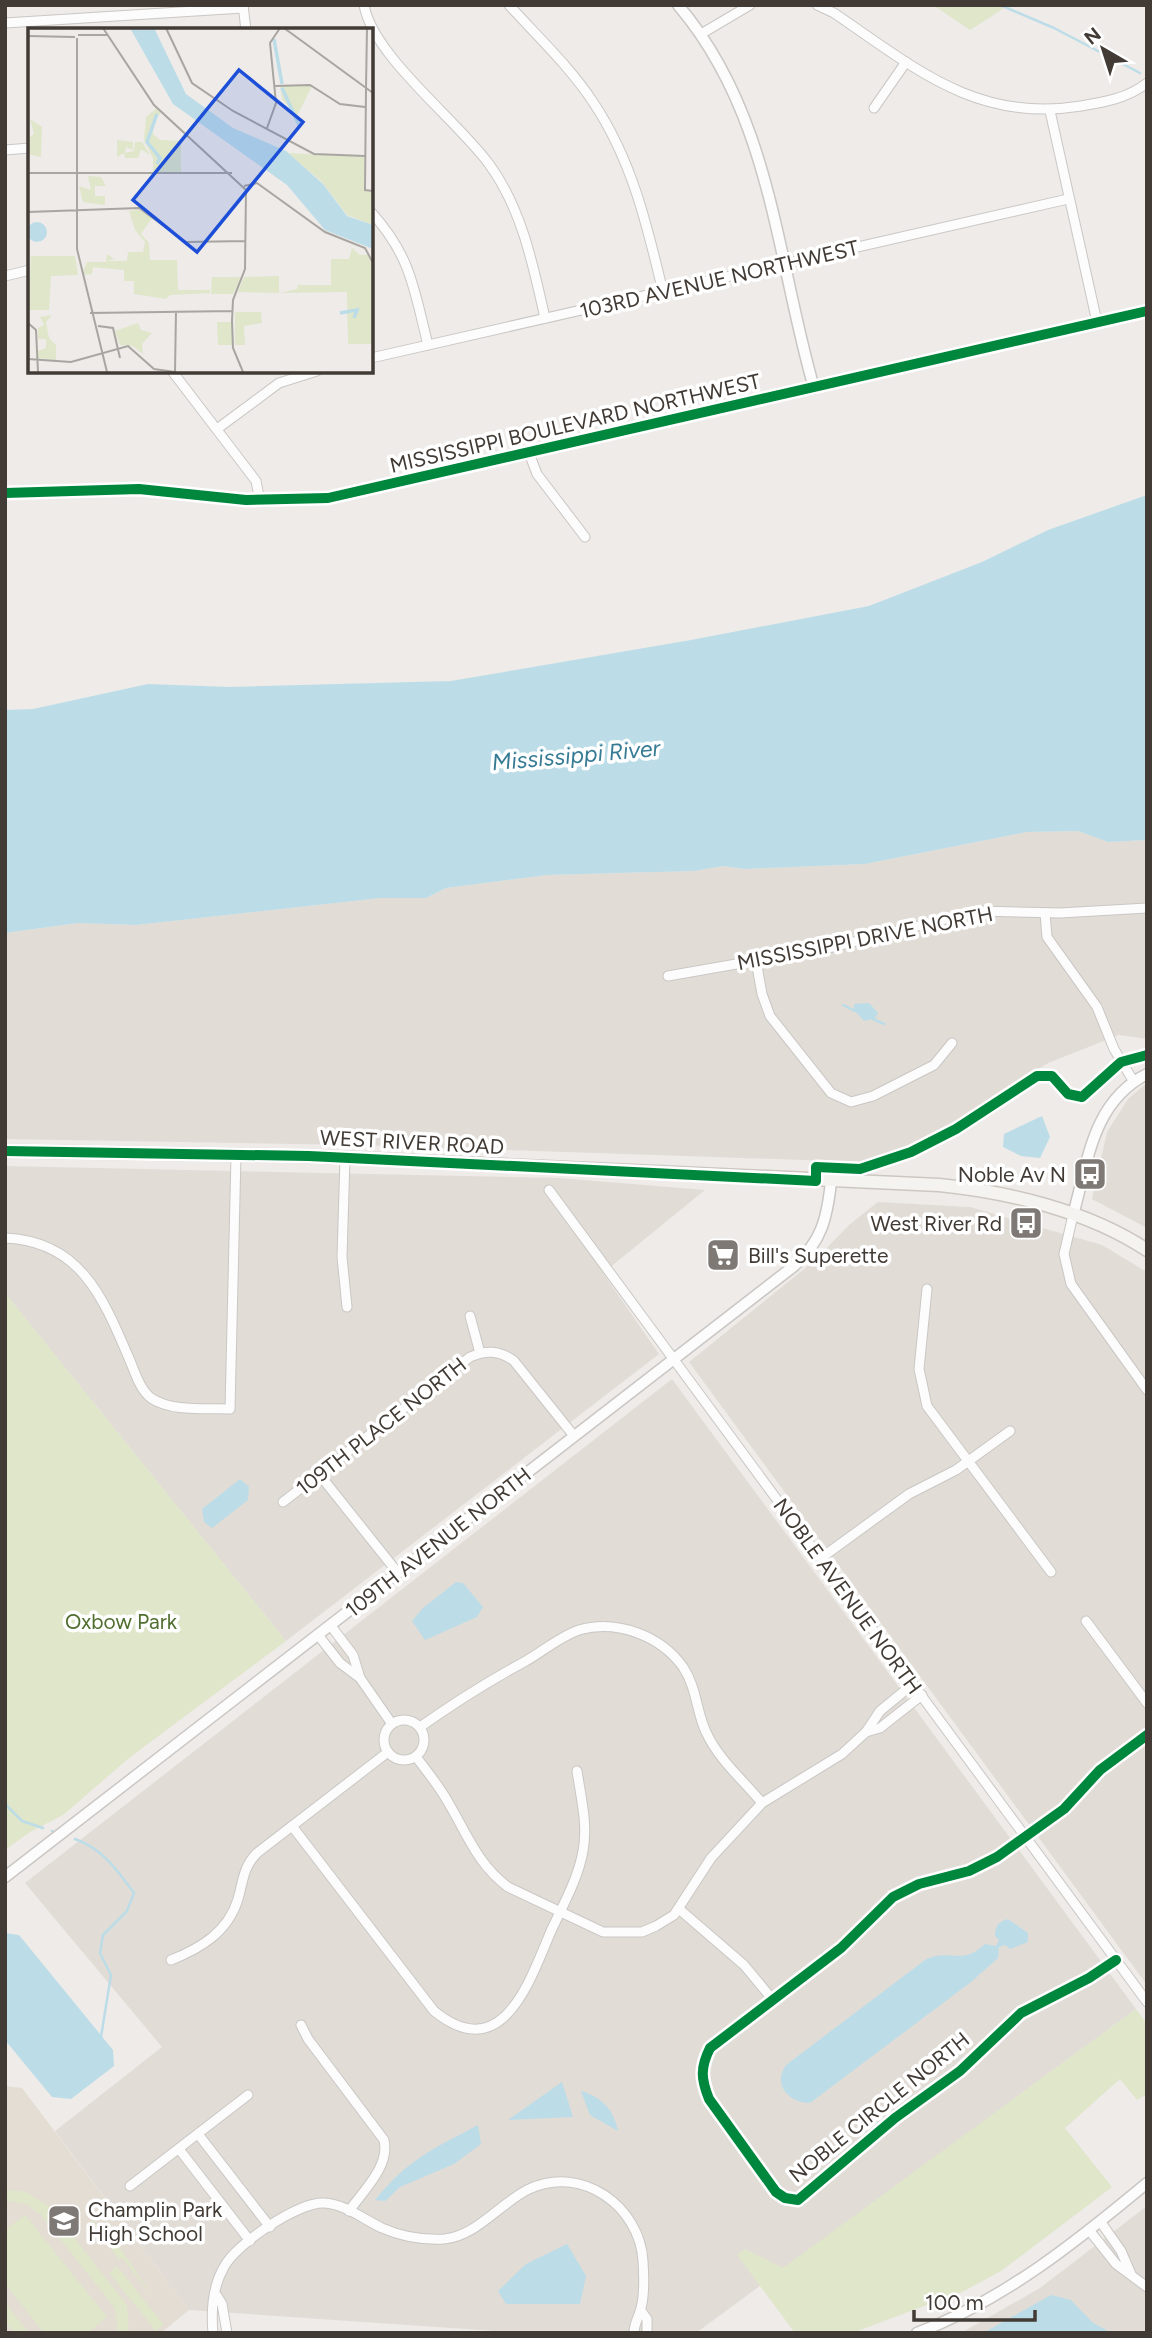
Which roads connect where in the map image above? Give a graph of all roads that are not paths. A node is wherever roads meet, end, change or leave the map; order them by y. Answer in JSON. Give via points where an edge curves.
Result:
{"nodes":[{"id":1,"x":364,"y":5,"type":"edge"},
{"id":2,"x":509,"y":5,"type":"edge"},
{"id":3,"x":678,"y":5,"type":"edge"},
{"id":4,"x":750,"y":5,"type":"edge"},
{"id":5,"x":817,"y":5,"type":"edge"},
{"id":6,"x":243,"y":6,"type":"edge"},
{"id":7,"x":123,"y":10,"type":"edge"},
{"id":8,"x":5,"y":23,"type":"edge"},
{"id":9,"x":246,"y":28,"type":"edge"},
{"id":10,"x":701,"y":34,"type":"junction"},
{"id":11,"x":906,"y":62,"type":"junction"},
{"id":12,"x":1147,"y":83,"type":"edge"},
{"id":13,"x":874,"y":108,"type":"dead end"},
{"id":14,"x":1050,"y":111,"type":"junction"},
{"id":15,"x":28,"y":148,"type":"edge"},
{"id":16,"x":5,"y":150,"type":"edge"},
{"id":17,"x":1068,"y":199,"type":"junction"},
{"id":18,"x":373,"y":214,"type":"edge"},
{"id":19,"x":784,"y":264,"type":"junction"},
{"id":20,"x":28,"y":271,"type":"edge"},
{"id":21,"x":5,"y":276,"type":"edge"},
{"id":22,"x":663,"y":292,"type":"junction"},
{"id":23,"x":1147,"y":311,"type":"edge"},
{"id":24,"x":545,"y":318,"type":"junction"},
{"id":25,"x":1097,"y":323,"type":"junction"},
{"id":26,"x":428,"y":345,"type":"junction"},
{"id":27,"x":373,"y":358,"type":"edge"},
{"id":28,"x":174,"y":373,"type":"edge"},
{"id":29,"x":309,"y":373,"type":"edge"},
{"id":30,"x":814,"y":388,"type":"junction"},
{"id":31,"x":217,"y":429,"type":"junction"},
{"id":32,"x":529,"y":453,"type":"junction"},
{"id":33,"x":5,"y":493,"type":"edge"},
{"id":34,"x":260,"y":501,"type":"junction"},
{"id":35,"x":585,"y":537,"type":"dead end"},
{"id":36,"x":1147,"y":908,"type":"edge"},
{"id":37,"x":1045,"y":913,"type":"junction"},
{"id":38,"x":756,"y":961,"type":"junction"},
{"id":39,"x":668,"y":976,"type":"dead end"},
{"id":40,"x":952,"y":1043,"type":"dead end"},
{"id":41,"x":1147,"y":1074,"type":"edge"},
{"id":42,"x":1134,"y":1082,"type":"junction"},
{"id":43,"x":5,"y":1151,"type":"edge"},
{"id":44,"x":236,"y":1155,"type":"junction"},
{"id":45,"x":345,"y":1158,"type":"junction"},
{"id":46,"x":831,"y":1182,"type":"junction"},
{"id":47,"x":549,"y":1190,"type":"dead end"},
{"id":48,"x":1073,"y":1215,"type":"junction"},
{"id":49,"x":5,"y":1238,"type":"edge"},
{"id":50,"x":1147,"y":1250,"type":"edge"},
{"id":51,"x":927,"y":1289,"type":"dead end"},
{"id":52,"x":347,"y":1307,"type":"dead end"},
{"id":53,"x":470,"y":1316,"type":"dead end"},
{"id":54,"x":480,"y":1353,"type":"junction"},
{"id":55,"x":674,"y":1360,"type":"junction"},
{"id":56,"x":1147,"y":1390,"type":"edge"},
{"id":57,"x":1010,"y":1431,"type":"dead end"},
{"id":58,"x":574,"y":1436,"type":"junction"},
{"id":59,"x":967,"y":1462,"type":"junction"},
{"id":60,"x":319,"y":1475,"type":"junction"},
{"id":61,"x":283,"y":1502,"type":"dead end"},
{"id":62,"x":821,"y":1558,"type":"junction"},
{"id":63,"x":1051,"y":1572,"type":"dead end"},
{"id":64,"x":398,"y":1573,"type":"junction"},
{"id":65,"x":1086,"y":1621,"type":"dead end"},
{"id":66,"x":331,"y":1626,"type":"junction"},
{"id":67,"x":318,"y":1635,"type":"junction"},
{"id":68,"x":359,"y":1678,"type":"junction"},
{"id":69,"x":913,"y":1684,"type":"junction"},
{"id":70,"x":922,"y":1695,"type":"junction"},
{"id":71,"x":1147,"y":1703,"type":"edge"},
{"id":72,"x":392,"y":1724,"type":"junction"},
{"id":73,"x":420,"y":1727,"type":"junction"},
{"id":74,"x":866,"y":1732,"type":"junction"},
{"id":75,"x":1147,"y":1735,"type":"edge"},
{"id":76,"x":388,"y":1752,"type":"junction"},
{"id":77,"x":416,"y":1756,"type":"junction"},
{"id":78,"x":577,"y":1771,"type":"dead end"},
{"id":79,"x":762,"y":1803,"type":"junction"},
{"id":80,"x":292,"y":1826,"type":"junction"},
{"id":81,"x":1025,"y":1837,"type":"junction"},
{"id":82,"x":5,"y":1877,"type":"edge"},
{"id":83,"x":679,"y":1909,"type":"junction"},
{"id":84,"x":560,"y":1912,"type":"junction"},
{"id":85,"x":1116,"y":1959,"type":"junction"},
{"id":86,"x":171,"y":1960,"type":"dead end"},
{"id":87,"x":773,"y":2000,"type":"junction"},
{"id":88,"x":1147,"y":2002,"type":"edge"},
{"id":89,"x":301,"y":2025,"type":"dead end"},
{"id":90,"x":248,"y":2095,"type":"dead end"},
{"id":91,"x":198,"y":2134,"type":"junction"},
{"id":92,"x":179,"y":2149,"type":"junction"},
{"id":93,"x":1147,"y":2183,"type":"edge"},
{"id":94,"x":130,"y":2186,"type":"dead end"},
{"id":95,"x":349,"y":2211,"type":"junction"},
{"id":96,"x":1100,"y":2221,"type":"junction"},
{"id":97,"x":270,"y":2227,"type":"junction"},
{"id":98,"x":1089,"y":2230,"type":"junction"},
{"id":99,"x":250,"y":2241,"type":"junction"},
{"id":100,"x":1131,"y":2274,"type":"junction"},
{"id":101,"x":1147,"y":2287,"type":"edge"},
{"id":102,"x":217,"y":2297,"type":"junction"},
{"id":103,"x":641,"y":2311,"type":"junction"},
{"id":104,"x":213,"y":2333,"type":"edge"},
{"id":105,"x":228,"y":2333,"type":"edge"},
{"id":106,"x":634,"y":2333,"type":"edge"},
{"id":107,"x":647,"y":2333,"type":"edge"},
{"id":108,"x":918,"y":2333,"type":"edge"}],
"edges":[{"from":1,"to":24,"type":"street","via":[[387,49],[478,149],[503,185],[525,237]]},
{"from":2,"to":22,"type":"street","via":[[572,74],[603,118],[639,197]]},
{"from":3,"to":10,"type":"street"},
{"from":4,"to":10,"type":"street"},
{"from":5,"to":11,"type":"street"},
{"from":6,"to":7,"type":"street"},
{"from":6,"to":9,"type":"street"},
{"from":7,"to":8,"type":"street"},
{"from":10,"to":19,"type":"street","via":[[747,119]]},
{"from":11,"to":13,"type":"street"},
{"from":11,"to":14,"type":"street","via":[[969,97]]},
{"from":12,"to":14,"type":"street","via":[[1117,99]]},
{"from":14,"to":17,"type":"street"},
{"from":15,"to":16,"type":"street"},
{"from":17,"to":19,"type":"street","name":"103RD AVENUE NORTHWEST"},
{"from":17,"to":25,"type":"street"},
{"from":18,"to":26,"type":"street","via":[[406,260]]},
{"from":19,"to":22,"type":"street","name":"103RD AVENUE NORTHWEST"},
{"from":19,"to":30,"type":"street"},
{"from":20,"to":21,"type":"street"},
{"from":22,"to":24,"type":"street","name":"103RD AVENUE NORTHWEST"},
{"from":23,"to":25,"type":"street","name":"MISSISSIPPI BOULEVARD NORTHWEST"},
{"from":24,"to":26,"type":"street","name":"103RD AVENUE NORTHWEST"},
{"from":25,"to":30,"type":"street","name":"MISSISSIPPI BOULEVARD NORTHWEST"},
{"from":26,"to":27,"type":"street","name":"103RD AVENUE NORTHWEST"},
{"from":28,"to":31,"type":"street"},
{"from":29,"to":31,"type":"street","via":[[279,383]]},
{"from":30,"to":32,"type":"street","name":"MISSISSIPPI BOULEVARD NORTHWEST"},
{"from":31,"to":34,"type":"street","via":[[257,481]]},
{"from":32,"to":34,"type":"street","name":"MISSISSIPPI BOULEVARD NORTHWEST","via":[[328,498]]},
{"from":32,"to":35,"type":"street","via":[[537,474]]},
{"from":33,"to":34,"type":"street","name":"MISSISSIPPI BOULEVARD NORTHWEST","via":[[139,489]]},
{"from":36,"to":37,"type":"street","name":"MISSISSIPPI DRIVE NORTH"},
{"from":37,"to":38,"type":"street","name":"MISSISSIPPI DRIVE NORTH","via":[[979,911]]},
{"from":37,"to":42,"type":"street","via":[[1047,937],[1097,1007]]},
{"from":38,"to":39,"type":"street","name":"MISSISSIPPI DRIVE NORTH"},
{"from":38,"to":40,"type":"street","via":[[770,1016],[840,1099],[851,1102],[897,1086],[934,1065]]},
{"from":41,"to":42,"type":"street"},
{"from":42,"to":48,"type":"street","via":[[1114,1098],[1101,1117]]},
{"from":43,"to":44,"type":"main road","name":"WEST RIVER ROAD"},
{"from":44,"to":45,"type":"main road","name":"WEST RIVER ROAD"},
{"from":44,"to":49,"type":"street","via":[[230,1409],[167,1405],[150,1397],[103,1303],[76,1264],[48,1245]]},
{"from":45,"to":46,"type":"main road","name":"WEST RIVER ROAD"},
{"from":45,"to":52,"type":"street","via":[[342,1257]]},
{"from":46,"to":48,"type":"main road","name":"WEST RIVER ROAD","via":[[959,1187]]},
{"from":46,"to":55,"type":"street","name":"109TH AVENUE NORTH","via":[[825,1224],[809,1252]]},
{"from":47,"to":55,"type":"street","name":"NOBLE AVENUE NORTH"},
{"from":48,"to":50,"type":"main road","name":"WEST RIVER ROAD"},
{"from":48,"to":56,"type":"street","via":[[1064,1254],[1071,1284]]},
{"from":51,"to":59,"type":"street","via":[[921,1383],[927,1406]]},
{"from":53,"to":54,"type":"street"},
{"from":54,"to":58,"type":"street","via":[[495,1352],[514,1361]]},
{"from":54,"to":60,"type":"street","name":"109TH PLACE NORTH"},
{"from":55,"to":58,"type":"street","name":"109TH AVENUE NORTH"},
{"from":55,"to":62,"type":"street","name":"NOBLE AVENUE NORTH"},
{"from":57,"to":59,"type":"street"},
{"from":58,"to":64,"type":"street","name":"109TH AVENUE NORTH"},
{"from":59,"to":62,"type":"street","via":[[909,1493]]},
{"from":59,"to":63,"type":"street"},
{"from":60,"to":61,"type":"street","name":"109TH PLACE NORTH"},
{"from":60,"to":64,"type":"street"},
{"from":62,"to":69,"type":"street","name":"NOBLE AVENUE NORTH"},
{"from":64,"to":66,"type":"street","name":"109TH AVENUE NORTH"},
{"from":65,"to":71,"type":"street"},
{"from":66,"to":67,"type":"street","name":"109TH AVENUE NORTH"},
{"from":66,"to":68,"type":"street","via":[[353,1655]]},
{"from":67,"to":68,"type":"street"},
{"from":67,"to":82,"type":"street","name":"109TH AVENUE NORTH"},
{"from":68,"to":72,"type":"street"},
{"from":69,"to":70,"type":"street","name":"NOBLE AVENUE NORTH"},
{"from":69,"to":74,"type":"street","via":[[880,1711]]},
{"from":70,"to":74,"type":"street","via":[[880,1727]]},
{"from":70,"to":81,"type":"street","name":"NOBLE AVENUE NORTH"},
{"from":72,"to":73,"type":"street","via":[[410,1721]]},
{"from":72,"to":76,"type":"street","via":[[384,1740]]},
{"from":73,"to":77,"type":"street","via":[[424,1746]]},
{"from":73,"to":79,"type":"street","via":[[474,1688],[556,1641],[579,1630],[620,1628],[660,1643],[677,1658],[694,1686],[713,1745]]},
{"from":74,"to":79,"type":"street","via":[[842,1754]]},
{"from":75,"to":81,"type":"street","name":"NOBLE CIRCLE NORTH","via":[[1100,1770],[1076,1800]]},
{"from":76,"to":77,"type":"street","via":[[404,1760]]},
{"from":76,"to":80,"type":"street"},
{"from":77,"to":84,"type":"street","via":[[484,1866],[508,1887]]},
{"from":78,"to":84,"type":"street","via":[[583,1851]]},
{"from":79,"to":83,"type":"street","via":[[710,1858]]},
{"from":80,"to":84,"type":"street","via":[[434,2011],[452,2023],[478,2028],[494,2024],[518,2004]]},
{"from":80,"to":86,"type":"street","via":[[249,1861],[227,1923],[206,1943]]},
{"from":81,"to":85,"type":"street","name":"NOBLE AVENUE NORTH"},
{"from":81,"to":87,"type":"street","name":"NOBLE CIRCLE NORTH","via":[[984,1864],[931,1879],[893,1897],[841,1948]]},
{"from":83,"to":84,"type":"street","via":[[656,1926],[627,1934],[603,1932]]},
{"from":83,"to":87,"type":"street","via":[[744,1965]]},
{"from":85,"to":87,"type":"street","name":"NOBLE CIRCLE NORTH","via":[[1021,2013],[960,2071],[895,2118],[798,2200],[785,2198],[768,2182],[709,2099],[701,2074],[710,2048]]},
{"from":85,"to":88,"type":"street","name":"NOBLE AVENUE NORTH"},
{"from":89,"to":95,"type":"street","via":[[384,2140],[387,2153],[383,2164]]},
{"from":90,"to":91,"type":"street"},
{"from":91,"to":92,"type":"street"},
{"from":91,"to":97,"type":"street"},
{"from":92,"to":94,"type":"street"},
{"from":92,"to":99,"type":"street"},
{"from":93,"to":96,"type":"street"},
{"from":95,"to":97,"type":"street","via":[[323,2203],[307,2204]]},
{"from":95,"to":103,"type":"street","via":[[407,2236],[446,2239],[475,2227],[531,2188],[552,2182],[594,2188],[635,2224],[641,2241]]},
{"from":96,"to":98,"type":"street"},
{"from":96,"to":100,"type":"street"},
{"from":97,"to":99,"type":"street"},
{"from":98,"to":100,"type":"street","via":[[1116,2264]]},
{"from":98,"to":108,"type":"street","via":[[1006,2290]]},
{"from":99,"to":102,"type":"street","via":[[225,2264]]},
{"from":100,"to":101,"type":"street"},
{"from":102,"to":104,"type":"street","via":[[211,2306]]},
{"from":102,"to":105,"type":"street"},
{"from":103,"to":106,"type":"street"},
{"from":103,"to":107,"type":"street","via":[[647,2319]]}]}
